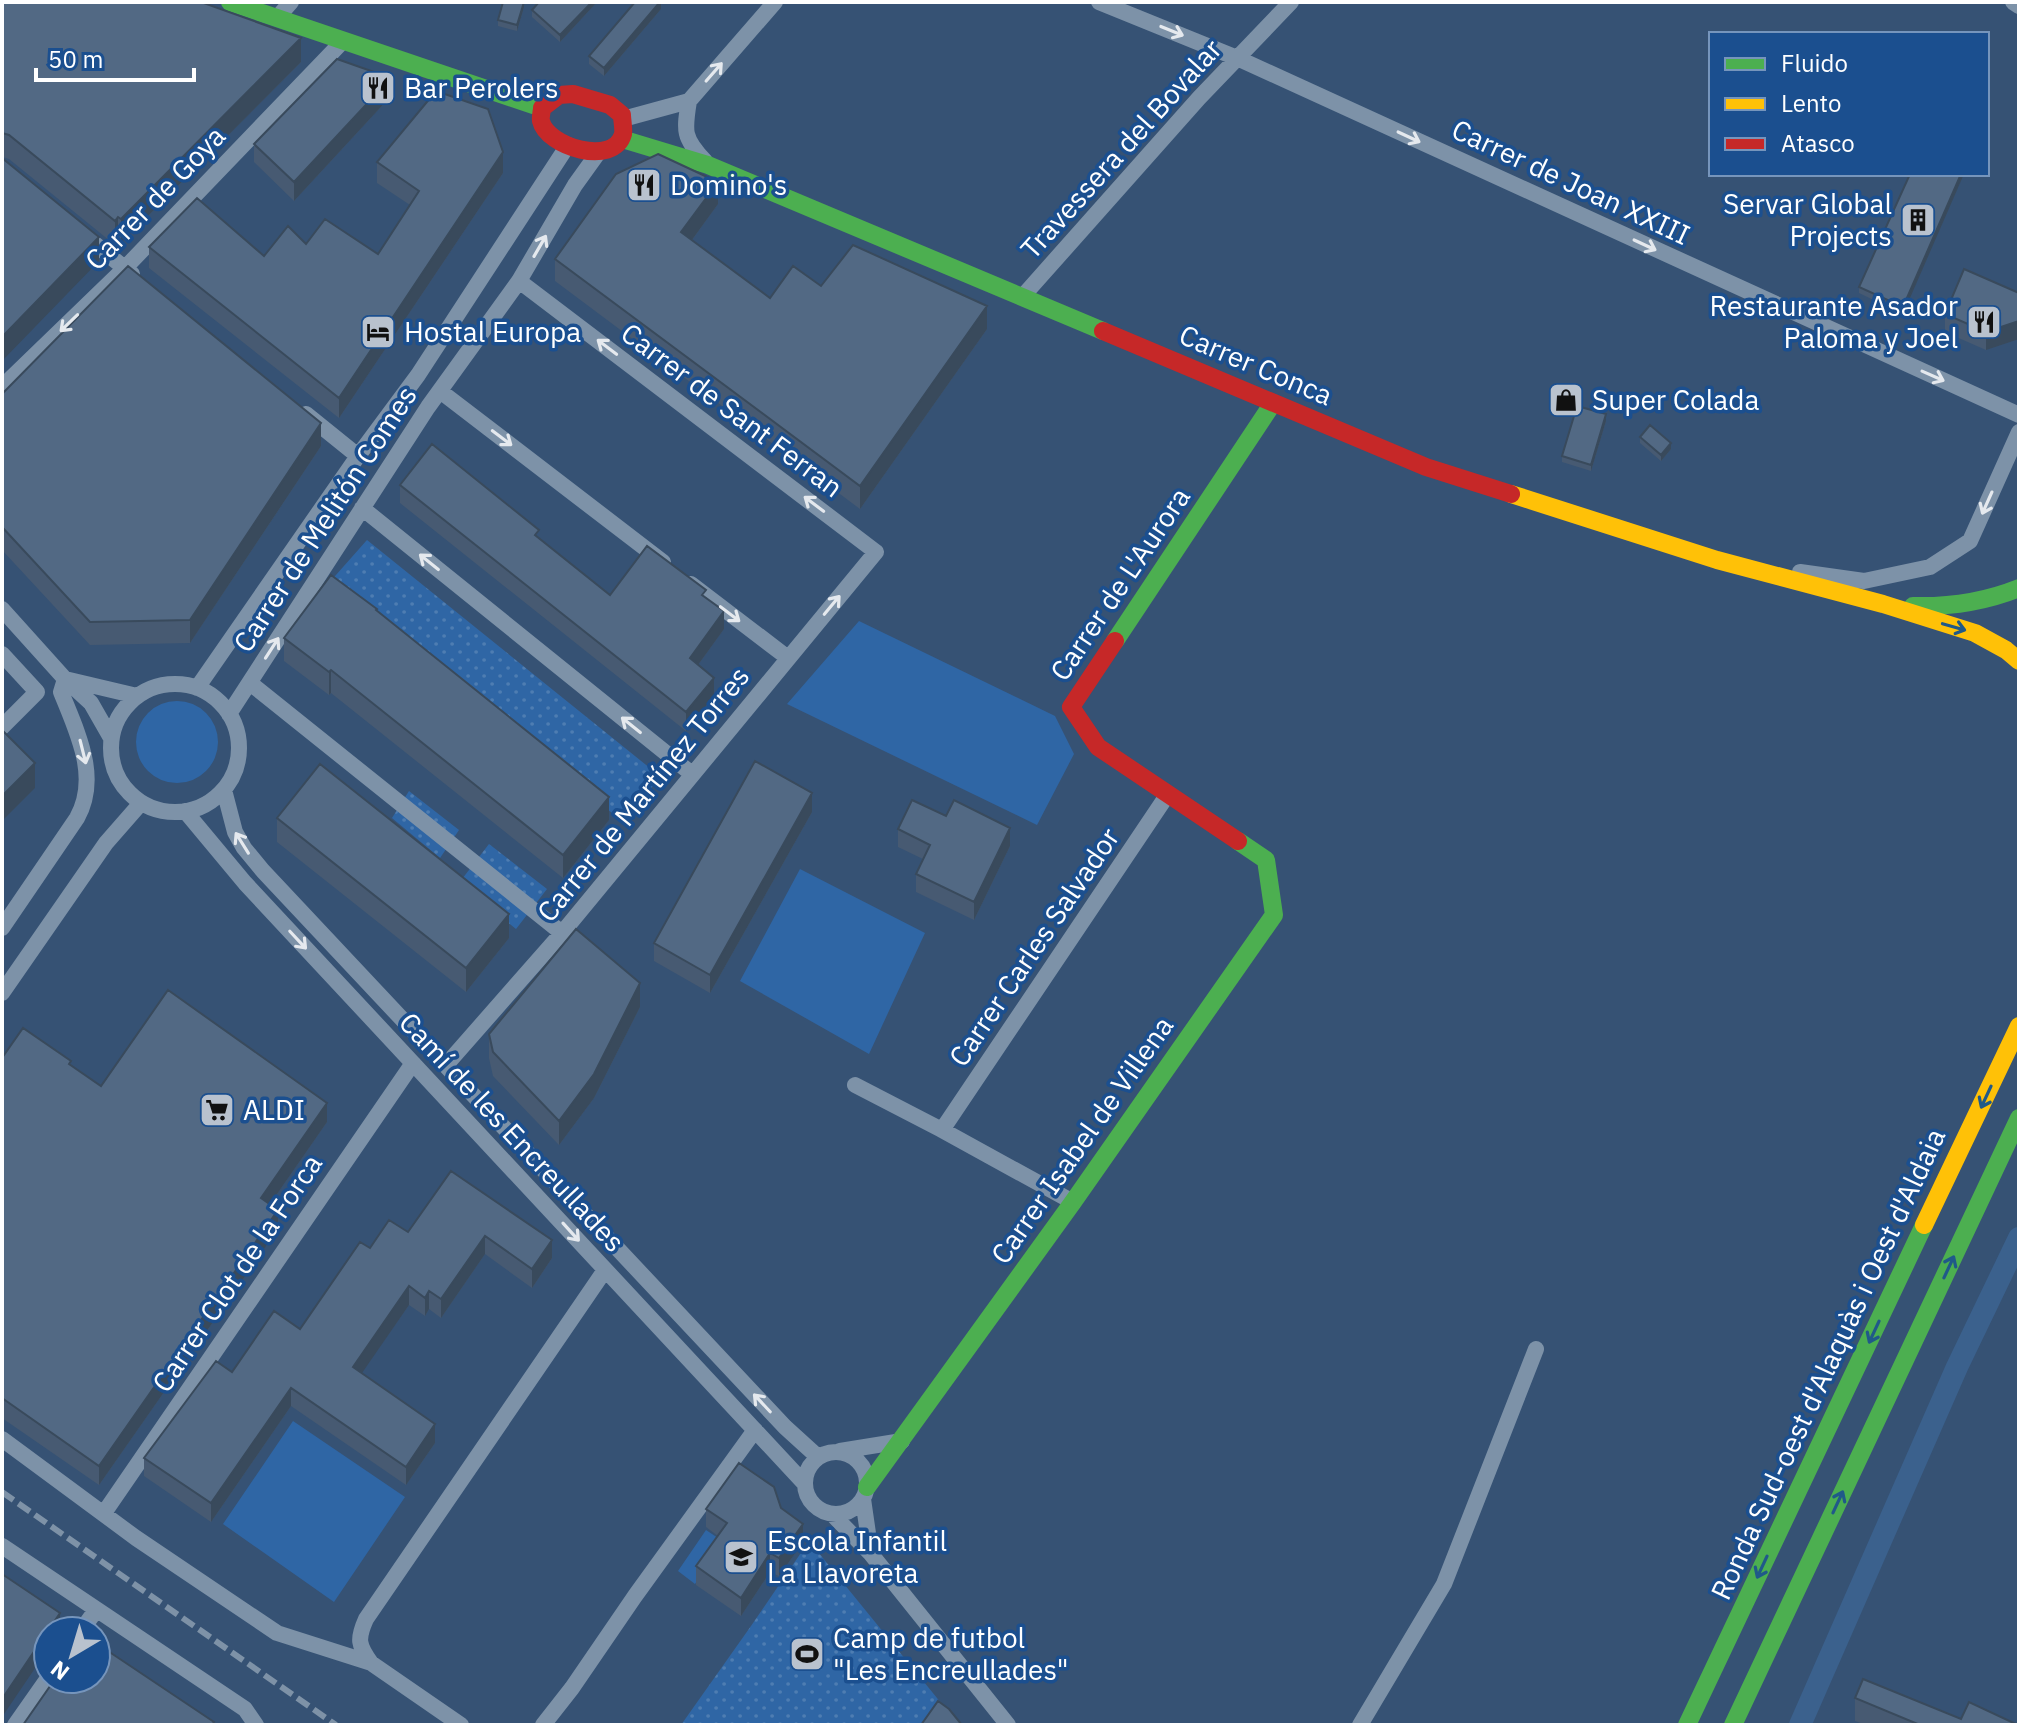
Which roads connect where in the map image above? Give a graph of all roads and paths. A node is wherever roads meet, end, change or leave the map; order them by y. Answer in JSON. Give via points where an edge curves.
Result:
{"nodes":[{"id":1,"x":230,"y":2,"type":"edge"},
{"id":2,"x":291,"y":2,"type":"edge"},
{"id":3,"x":775,"y":2,"type":"edge"},
{"id":4,"x":1099,"y":2,"type":"edge"},
{"id":5,"x":1291,"y":2,"type":"edge"},
{"id":6,"x":2013,"y":2,"type":"edge"},
{"id":7,"x":2019,"y":6,"type":"edge"},
{"id":8,"x":277,"y":18,"type":"junction"},
{"id":9,"x":343,"y":41,"type":"junction"},
{"id":10,"x":1237,"y":58,"type":"junction"},
{"id":11,"x":689,"y":101,"type":"junction"},
{"id":12,"x":542,"y":108,"type":"junction"},
{"id":13,"x":623,"y":119,"type":"junction"},
{"id":14,"x":622,"y":139,"type":"junction"},
{"id":15,"x":568,"y":145,"type":"junction"},
{"id":16,"x":598,"y":153,"type":"junction"},
{"id":17,"x":708,"y":165,"type":"junction"},
{"id":18,"x":76,"y":228,"type":"edge"},
{"id":19,"x":125,"y":268,"type":"junction"},
{"id":20,"x":519,"y":281,"type":"junction"},
{"id":21,"x":149,"y":288,"type":"edge"},
{"id":22,"x":1023,"y":296,"type":"junction"},
{"id":23,"x":2,"y":387,"type":"edge"},
{"id":24,"x":440,"y":391,"type":"junction"},
{"id":25,"x":1273,"y":403,"type":"junction"},
{"id":26,"x":297,"y":406,"type":"edge"},
{"id":27,"x":2019,"y":415,"type":"edge"},
{"id":28,"x":2019,"y":432,"type":"edge"},
{"id":29,"x":358,"y":456,"type":"junction"},
{"id":30,"x":362,"y":508,"type":"junction"},
{"id":31,"x":876,"y":552,"type":"joint"},
{"id":32,"x":1717,"y":560,"type":"junction"},
{"id":33,"x":2019,"y":588,"type":"edge"},
{"id":34,"x":1883,"y":604,"type":"junction"},
{"id":35,"x":2,"y":609,"type":"edge"},
{"id":36,"x":2,"y":654,"type":"edge"},
{"id":37,"x":788,"y":658,"type":"junction"},
{"id":38,"x":2019,"y":661,"type":"edge"},
{"id":39,"x":65,"y":679,"type":"junction"},
{"id":40,"x":250,"y":683,"type":"junction"},
{"id":41,"x":197,"y":688,"type":"junction"},
{"id":42,"x":137,"y":696,"type":"junction"},
{"id":43,"x":229,"y":714,"type":"junction"},
{"id":44,"x":2,"y":727,"type":"edge"},
{"id":45,"x":111,"y":738,"type":"junction"},
{"id":46,"x":692,"y":774,"type":"junction"},
{"id":47,"x":224,"y":790,"type":"junction"},
{"id":48,"x":1168,"y":794,"type":"junction"},
{"id":49,"x":141,"y":803,"type":"junction"},
{"id":50,"x":185,"y":811,"type":"junction"},
{"id":51,"x":1266,"y":860,"type":"joint"},
{"id":52,"x":2,"y":928,"type":"edge"},
{"id":53,"x":562,"y":933,"type":"junction"},
{"id":54,"x":2,"y":993,"type":"edge"},
{"id":55,"x":2019,"y":1026,"type":"edge"},
{"id":56,"x":413,"y":1063,"type":"junction"},
{"id":57,"x":446,"y":1065,"type":"junction"},
{"id":58,"x":855,"y":1085,"type":"dead end"},
{"id":59,"x":2019,"y":1118,"type":"edge"},
{"id":60,"x":942,"y":1130,"type":"junction"},
{"id":61,"x":1073,"y":1202,"type":"junction"},
{"id":62,"x":605,"y":1270,"type":"junction"},
{"id":63,"x":1536,"y":1349,"type":"dead end"},
{"id":64,"x":755,"y":1430,"type":"junction"},
{"id":65,"x":2,"y":1439,"type":"edge"},
{"id":66,"x":902,"y":1441,"type":"junction"},
{"id":67,"x":837,"y":1452,"type":"junction"},
{"id":68,"x":818,"y":1457,"type":"junction"},
{"id":69,"x":805,"y":1484,"type":"junction"},
{"id":70,"x":865,"y":1493,"type":"junction"},
{"id":71,"x":104,"y":1513,"type":"junction"},
{"id":72,"x":832,"y":1514,"type":"junction"},
{"id":73,"x":2,"y":1546,"type":"edge"},
{"id":74,"x":871,"y":1554,"type":"junction"},
{"id":75,"x":96,"y":1610,"type":"junction"},
{"id":76,"x":92,"y":1615,"type":"edge"},
{"id":77,"x":371,"y":1663,"type":"junction"},
{"id":78,"x":36,"y":1695,"type":"edge"},
{"id":79,"x":253,"y":1721,"type":"edge"},
{"id":80,"x":15,"y":1725,"type":"edge"},
{"id":81,"x":461,"y":1725,"type":"edge"},
{"id":82,"x":543,"y":1725,"type":"edge"},
{"id":83,"x":1008,"y":1725,"type":"edge"},
{"id":84,"x":1360,"y":1725,"type":"edge"},
{"id":85,"x":1687,"y":1725,"type":"edge"},
{"id":86,"x":1733,"y":1725,"type":"edge"}],
"edges":[{"from":1,"to":8,"type":"street"},
{"from":2,"to":8,"type":"street"},
{"from":11,"to":3,"type":"street","one_way":true},
{"from":4,"to":10,"type":"street","name":"Carrer de Joan XXIII","one_way":true},
{"from":5,"to":10,"type":"street","name":"Travessera del Bovalar"},
{"from":6,"to":7,"type":"street"},
{"from":8,"to":9,"type":"street"},
{"from":9,"to":12,"type":"street"},
{"from":9,"to":19,"type":"street","name":"Carrer de Goya"},
{"from":10,"to":22,"type":"street","name":"Travessera del Bovalar"},
{"from":10,"to":27,"type":"street","name":"Carrer de Joan XXIII","one_way":true},
{"from":11,"to":13,"type":"street"},
{"from":11,"to":17,"type":"street","via":[[685,125],[690,146]]},
{"from":12,"to":13,"type":"street","via":[[559,95],[573,94],[610,105]]},
{"from":12,"to":15,"type":"street","via":[[541,121],[549,135]]},
{"from":13,"to":14,"type":"street"},
{"from":14,"to":16,"type":"street"},
{"from":14,"to":17,"type":"street","name":"Carrer Conca"},
{"from":15,"to":16,"type":"street"},
{"from":15,"to":29,"type":"street","name":"Carrer de Melitón Comes","via":[[418,375]]},
{"from":20,"to":16,"type":"street","name":"Carrer de Melitón Comes","one_way":true},
{"from":17,"to":22,"type":"street","name":"Carrer Conca"},
{"from":18,"to":19,"type":"street"},
{"from":19,"to":21,"type":"street"},
{"from":19,"to":23,"type":"street","name":"Carrer de Goya","one_way":true},
{"from":20,"to":24,"type":"street","name":"Carrer de Melitón Comes"},
{"from":31,"to":20,"type":"street","name":"Carrer de Sant Ferran","one_way":true},
{"from":22,"to":25,"type":"street","name":"Carrer Conca"},
{"from":24,"to":30,"type":"street","name":"Carrer de Melitón Comes"},
{"from":24,"to":37,"type":"street","one_way":true},
{"from":25,"to":32,"type":"street","name":"Carrer Conca","via":[[1426,467]]},
{"from":25,"to":48,"type":"street","name":"Carrer de L'Aurora","via":[[1071,707],[1098,747]]},
{"from":26,"to":29,"type":"street"},
{"from":28,"to":32,"type":"street","one_way":true,"via":[[1970,541],[1930,567],[1864,581]]},
{"from":29,"to":41,"type":"street","name":"Carrer de Melitón Comes"},
{"from":40,"to":30,"type":"street","name":"Carrer de Melitón Comes","one_way":true},
{"from":46,"to":30,"type":"street","one_way":true},
{"from":37,"to":31,"type":"street","name":"Carrer de Martínez Torres","one_way":true},
{"from":32,"to":34,"type":"street","name":"Carrer Conca"},
{"from":33,"to":34,"type":"street","name":"Carrer Conca","via":[[1970,605]]},
{"from":34,"to":38,"type":"street","name":"Carrer Conca","one_way":true,"via":[[1975,633]]},
{"from":35,"to":39,"type":"street"},
{"from":36,"to":44,"type":"street","via":[[37,692]]},
{"from":37,"to":46,"type":"street","name":"Carrer de Martínez Torres"},
{"from":39,"to":42,"type":"street"},
{"from":39,"to":45,"type":"street","via":[[91,703]]},
{"from":39,"to":52,"type":"street","one_way":true,"via":[[61,692],[79,737],[87,795]]},
{"from":40,"to":43,"type":"street","name":"Carrer de Melitón Comes"},
{"from":40,"to":53,"type":"street"},
{"from":41,"to":42,"type":"street","via":[[166,685]]},
{"from":41,"to":43,"type":"street"},
{"from":42,"to":45,"type":"street","via":[[120,714]]},
{"from":43,"to":47,"type":"street","via":[[239,753]]},
{"from":45,"to":49,"type":"street","via":[[116,775]]},
{"from":46,"to":53,"type":"street","name":"Carrer de Martínez Torres"},
{"from":47,"to":50,"type":"street","via":[[207,804]]},
{"from":57,"to":47,"type":"street","name":"Camí de les Encreullades","one_way":true,"via":[[244,848]]},
{"from":48,"to":51,"type":"street","name":"Carrer de L'Aurora"},
{"from":48,"to":60,"type":"street","name":"Carrer Carles Salvador"},
{"from":49,"to":50,"type":"street"},
{"from":49,"to":54,"type":"street","via":[[106,843]]},
{"from":50,"to":56,"type":"street","name":"Camí de les Encreullades","one_way":true},
{"from":51,"to":61,"type":"street","name":"Carrer Isabel de Villena","via":[[1274,915]]},
{"from":53,"to":57,"type":"street","name":"Carrer de Martínez Torres"},
{"from":55,"to":85,"type":"street","name":"Ronda Sud-oest d'Alaquàs i Oest d'Aldaia","one_way":true},
{"from":56,"to":62,"type":"street","name":"Camí de les Encreullades","one_way":true},
{"from":56,"to":71,"type":"street","name":"Carrer Clot de la Forca"},
{"from":68,"to":57,"type":"street","name":"Camí de les Encreullades","one_way":true},
{"from":58,"to":60,"type":"street"},
{"from":86,"to":59,"type":"street","one_way":true},
{"from":60,"to":61,"type":"street"},
{"from":61,"to":66,"type":"street","name":"Carrer Isabel de Villena"},
{"from":62,"to":64,"type":"street","name":"Camí de les Encreullades"},
{"from":62,"to":77,"type":"street","via":[[366,1619],[360,1649]]},
{"from":63,"to":84,"type":"street","via":[[1444,1584]]},
{"from":64,"to":69,"type":"street","name":"Camí de les Encreullades"},
{"from":64,"to":82,"type":"street"},
{"from":65,"to":71,"type":"street"},
{"from":66,"to":67,"type":"street"},
{"from":66,"to":70,"type":"street","name":"Carrer Isabel de Villena"},
{"from":67,"to":68,"type":"street"},
{"from":67,"to":70,"type":"street","via":[[863,1467]]},
{"from":68,"to":69,"type":"street"},
{"from":69,"to":72,"type":"street","via":[[812,1503]]},
{"from":70,"to":72,"type":"street","via":[[850,1512]]},
{"from":70,"to":74,"type":"street"},
{"from":71,"to":77,"type":"street","via":[[277,1633]]},
{"from":72,"to":74,"type":"street"},
{"from":73,"to":75,"type":"street"},
{"from":74,"to":83,"type":"street"},
{"from":75,"to":76,"type":"street"},
{"from":75,"to":79,"type":"street"},
{"from":77,"to":81,"type":"street"},
{"from":78,"to":80,"type":"street"}]}
